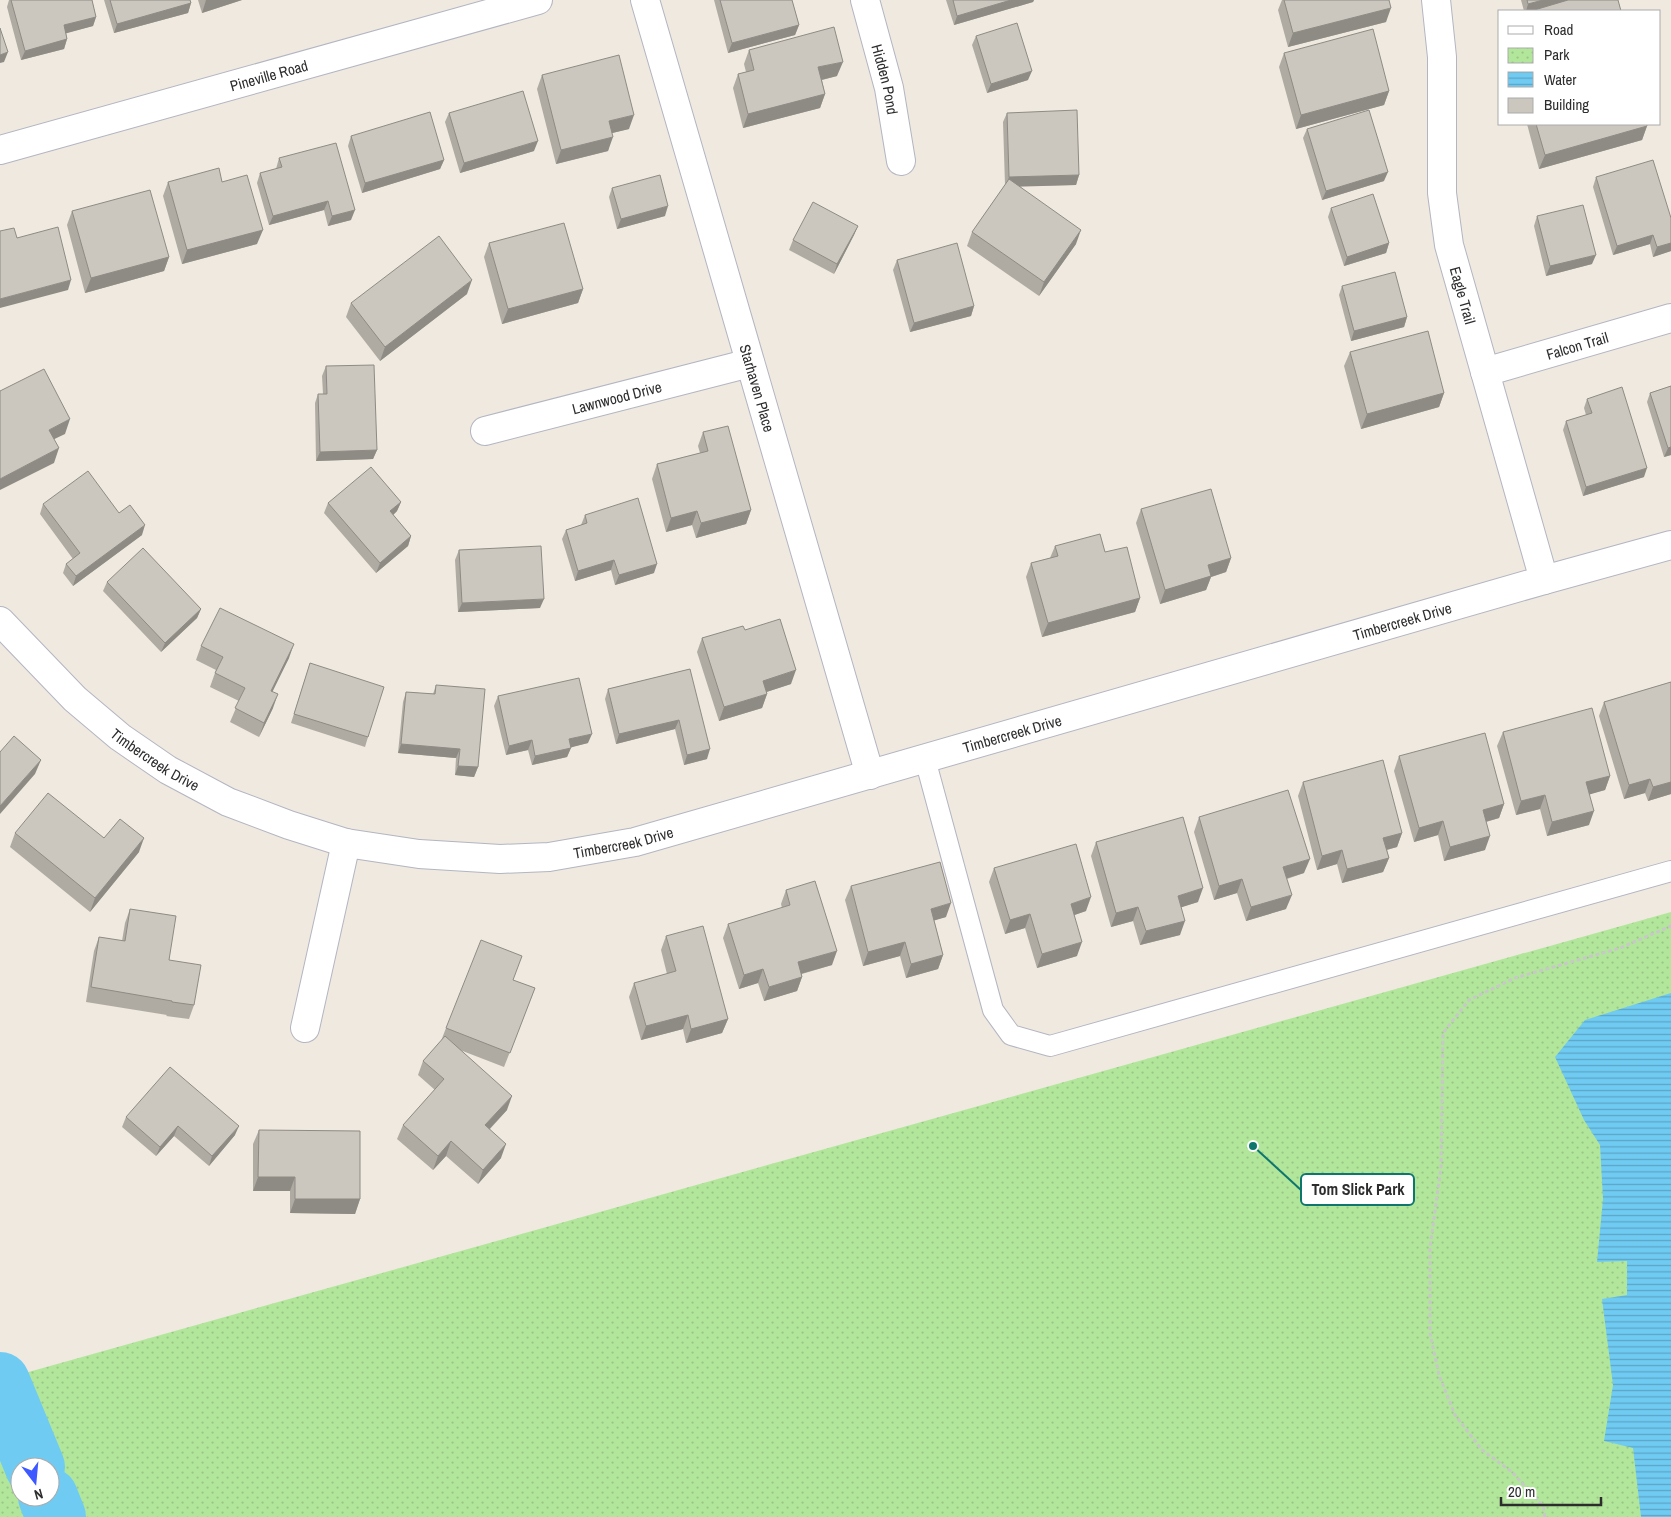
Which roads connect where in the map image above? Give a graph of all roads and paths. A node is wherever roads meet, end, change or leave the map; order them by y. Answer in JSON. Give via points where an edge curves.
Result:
{"nodes":[{"id":1,"x":538,"y":0,"type":"edge"},
{"id":2,"x":644,"y":0,"type":"edge"},
{"id":3,"x":866,"y":0,"type":"edge"},
{"id":4,"x":1436,"y":0,"type":"edge"},
{"id":5,"x":0,"y":150,"type":"edge"},
{"id":6,"x":901,"y":161,"type":"dead end"},
{"id":7,"x":1671,"y":318,"type":"edge"},
{"id":8,"x":750,"y":363,"type":"junction"},
{"id":9,"x":1484,"y":372,"type":"junction"},
{"id":10,"x":485,"y":431,"type":"dead end"},
{"id":11,"x":1671,"y":545,"type":"edge"},
{"id":12,"x":1544,"y":580,"type":"junction"},
{"id":13,"x":0,"y":620,"type":"edge"},
{"id":14,"x":925,"y":759,"type":"junction"},
{"id":15,"x":870,"y":775,"type":"junction"},
{"id":16,"x":346,"y":843,"type":"junction"},
{"id":17,"x":1671,"y":871,"type":"edge"},
{"id":18,"x":1671,"y":926,"type":"edge"},
{"id":19,"x":305,"y":1028,"type":"dead end"},
{"id":20,"x":1545,"y":1517,"type":"edge"}],
"edges":[{"from":1,"to":5,"type":"street","name":"Pineville Road"},
{"from":2,"to":8,"type":"street","name":"Starhaven Place"},
{"from":3,"to":6,"type":"street","name":"Hidden Pond","via":[[889,88]]},
{"from":4,"to":9,"type":"street","name":"Eagle Trail","via":[[1442,57],[1442,193],[1449,245]]},
{"from":7,"to":9,"type":"street","name":"Falcon Trail"},
{"from":8,"to":10,"type":"street","name":"Lawnwood Drive"},
{"from":8,"to":15,"type":"street","name":"Starhaven Place"},
{"from":9,"to":12,"type":"street","name":"Eagle Trail"},
{"from":11,"to":12,"type":"street","name":"Timbercreek Drive"},
{"from":12,"to":14,"type":"street","name":"Timbercreek Drive"},
{"from":13,"to":16,"type":"street","name":"Timbercreek Drive","via":[[75,700],[168,770],[228,802],[289,826]]},
{"from":14,"to":15,"type":"street","name":"Timbercreek Drive"},
{"from":14,"to":17,"type":"lane","via":[[993,1010],[1010,1035],[1050,1046]]},
{"from":15,"to":16,"type":"street","name":"Timbercreek Drive","via":[[635,842],[549,857],[500,859],[419,854]]},
{"from":16,"to":19,"type":"street"},
{"from":18,"to":20,"type":"path","via":[[1620,948],[1515,978],[1469,1000],[1443,1033],[1441,1167],[1430,1248],[1430,1333],[1439,1375],[1455,1415],[1482,1450],[1512,1472],[1543,1506]]}]}
